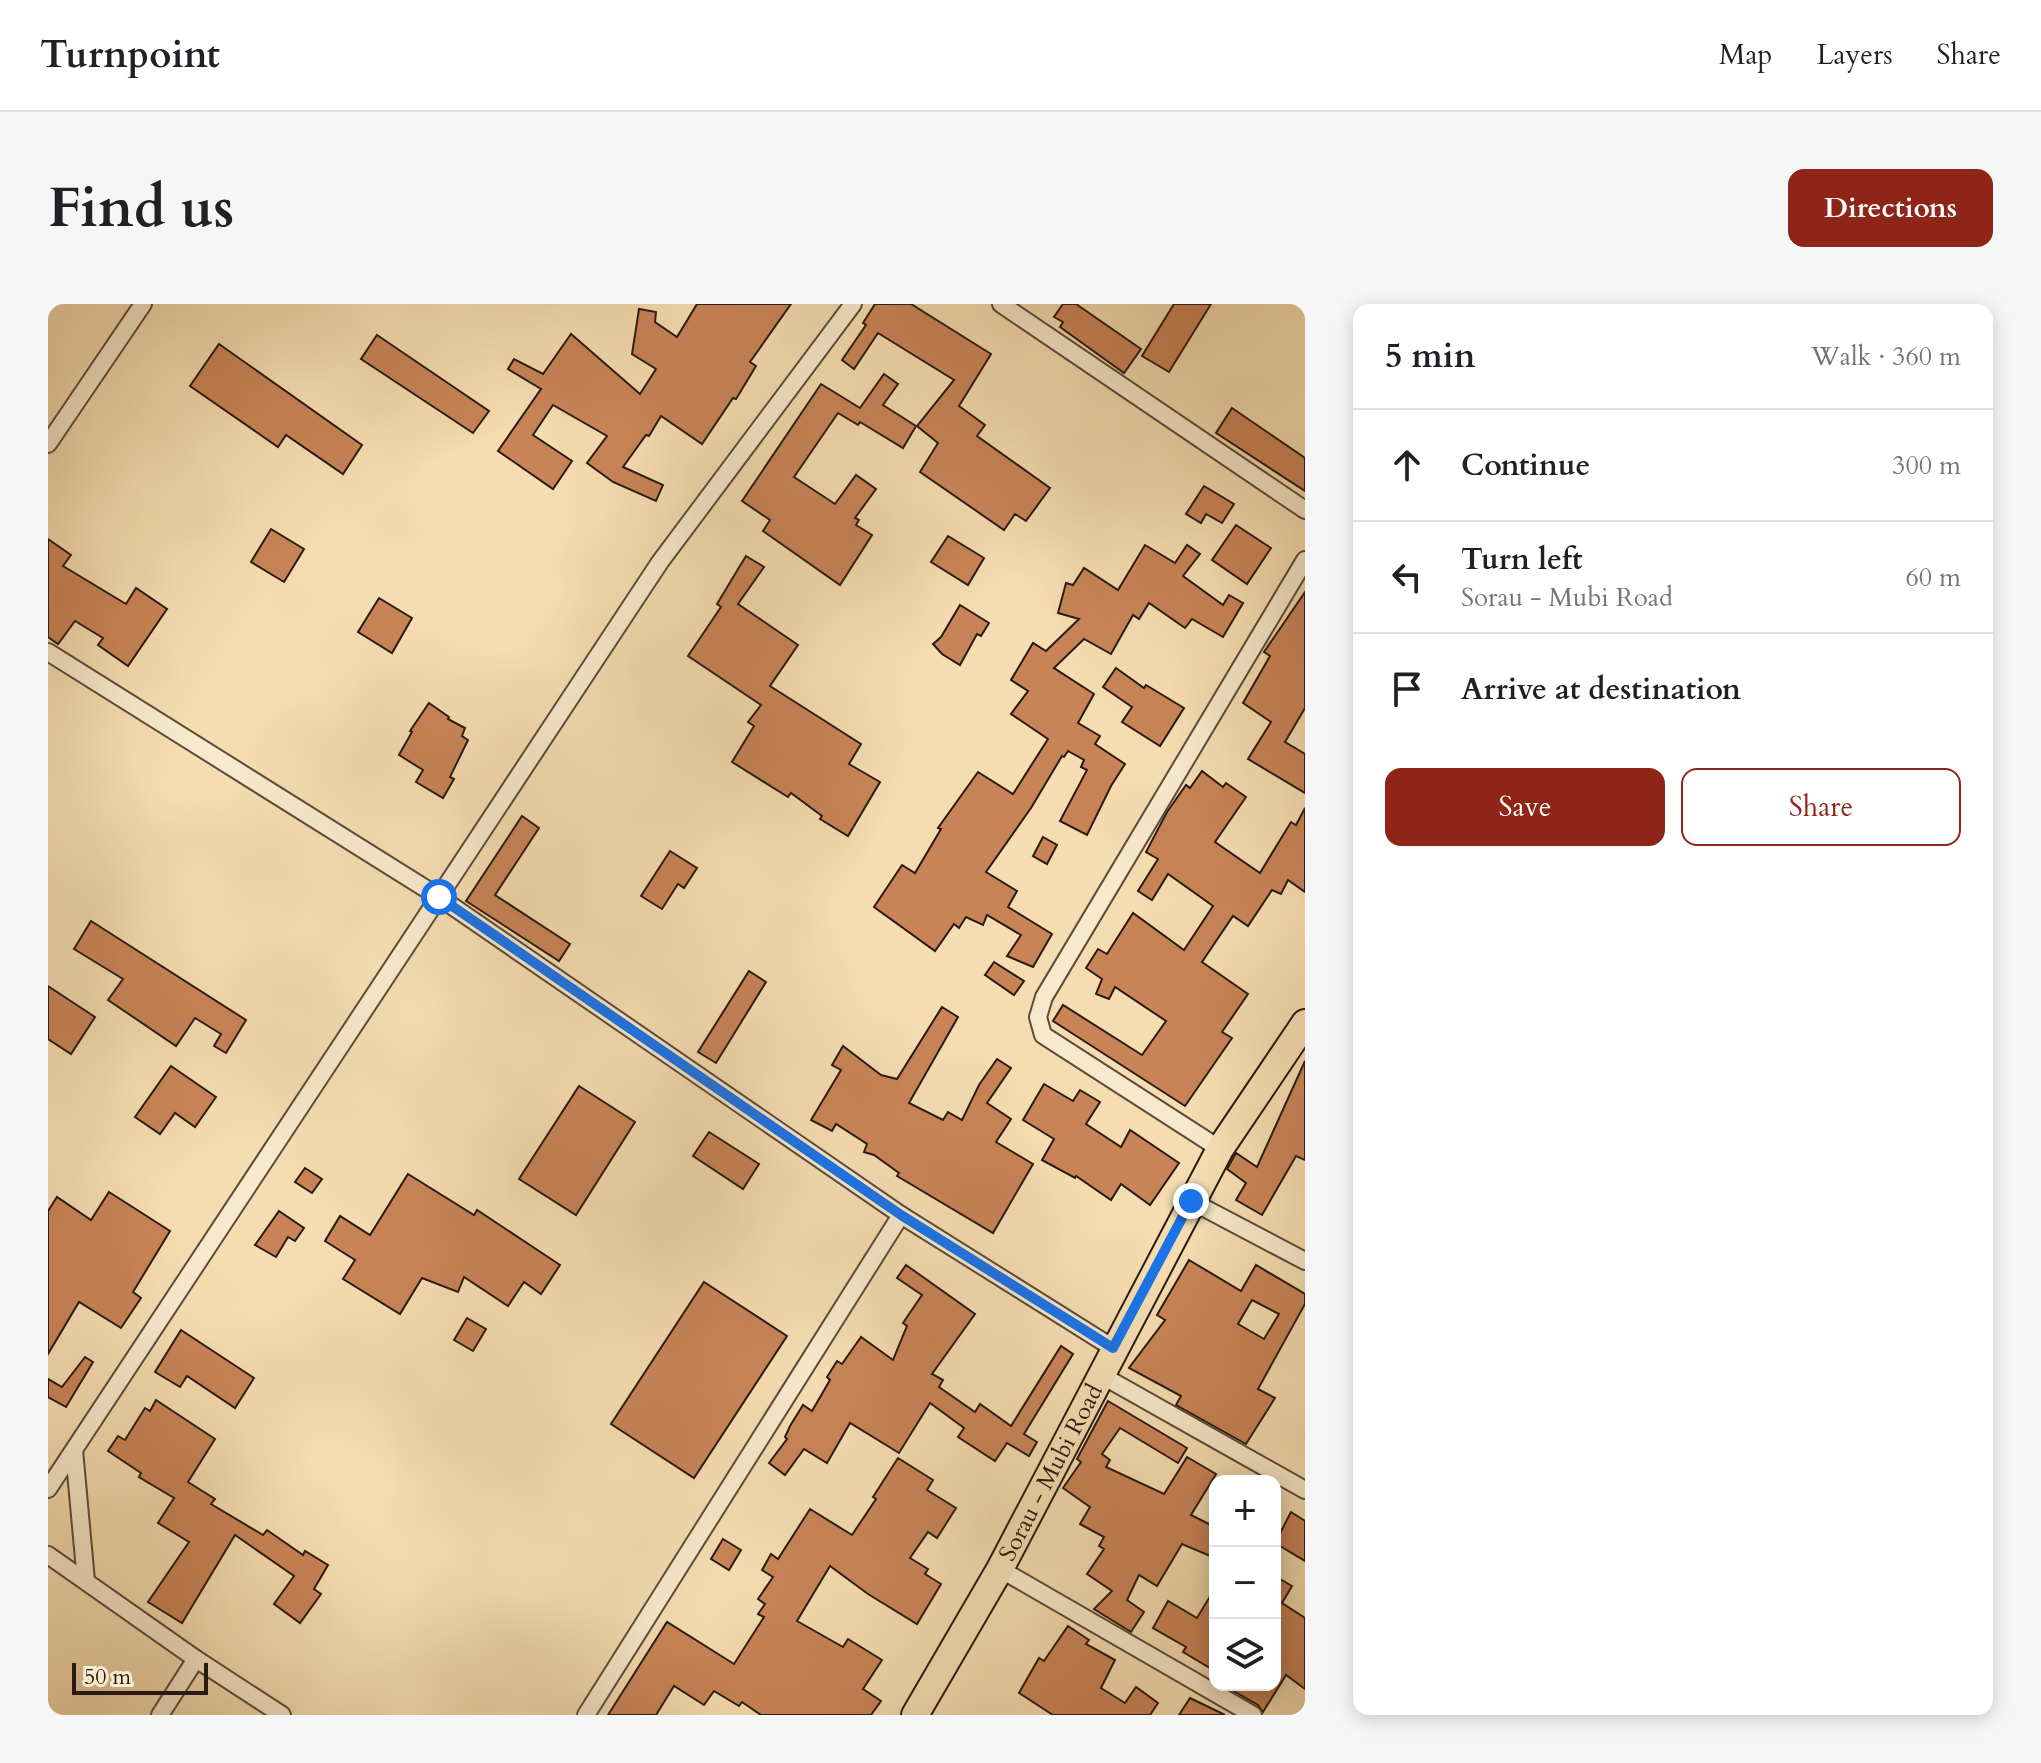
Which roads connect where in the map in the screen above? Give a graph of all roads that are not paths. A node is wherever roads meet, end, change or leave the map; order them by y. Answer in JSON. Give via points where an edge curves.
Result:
{"nodes":[{"id":1,"x":143,"y":304,"type":"edge"},
{"id":2,"x":853,"y":304,"type":"edge"},
{"id":3,"x":1001,"y":304,"type":"edge"},
{"id":4,"x":48,"y":444,"type":"edge"},
{"id":5,"x":1305,"y":510,"type":"edge"},
{"id":6,"x":1305,"y":560,"type":"edge"},
{"id":7,"x":48,"y":652,"type":"edge"},
{"id":8,"x":439,"y":897,"type":"junction"},
{"id":9,"x":1301,"y":1036,"type":"edge"},
{"id":10,"x":1220,"y":1149,"type":"junction"},
{"id":11,"x":1191,"y":1201,"type":"junction"},
{"id":12,"x":901,"y":1215,"type":"junction"},
{"id":13,"x":1305,"y":1261,"type":"edge"},
{"id":14,"x":1113,"y":1348,"type":"junction"},
{"id":15,"x":1101,"y":1375,"type":"junction"},
{"id":16,"x":74,"y":1450,"type":"junction"},
{"id":17,"x":48,"y":1489,"type":"edge"},
{"id":18,"x":1305,"y":1490,"type":"edge"},
{"id":19,"x":48,"y":1555,"type":"edge"},
{"id":20,"x":1000,"y":1569,"type":"junction"},
{"id":21,"x":86,"y":1581,"type":"junction"},
{"id":22,"x":196,"y":1659,"type":"junction"},
{"id":23,"x":160,"y":1715,"type":"edge"},
{"id":24,"x":282,"y":1715,"type":"edge"},
{"id":25,"x":586,"y":1715,"type":"edge"},
{"id":26,"x":915,"y":1715,"type":"edge"},
{"id":27,"x":1253,"y":1715,"type":"edge"}],
"edges":[{"from":1,"to":4,"type":"street"},
{"from":2,"to":8,"type":"street","via":[[660,562]]},
{"from":3,"to":5,"type":"street"},
{"from":6,"to":10,"type":"street","via":[[1044,997],[1038,1017],[1043,1035]]},
{"from":7,"to":8,"type":"street"},
{"from":8,"to":12,"type":"street"},
{"from":8,"to":16,"type":"street"},
{"from":9,"to":10,"type":"main road","name":"Sorau - Mubi Road"},
{"from":10,"to":11,"type":"main road","name":"Sorau - Mubi Road"},
{"from":11,"to":13,"type":"street"},
{"from":11,"to":14,"type":"main road","name":"Sorau - Mubi Road"},
{"from":12,"to":14,"type":"street"},
{"from":12,"to":25,"type":"street"},
{"from":14,"to":15,"type":"main road","name":"Sorau - Mubi Road"},
{"from":15,"to":18,"type":"street"},
{"from":15,"to":20,"type":"main road","name":"Sorau - Mubi Road"},
{"from":16,"to":17,"type":"street"},
{"from":16,"to":21,"type":"street"},
{"from":19,"to":21,"type":"street"},
{"from":20,"to":26,"type":"main road","name":"Sorau - Mubi Road"},
{"from":20,"to":27,"type":"street"},
{"from":21,"to":22,"type":"street"},
{"from":22,"to":23,"type":"street"},
{"from":22,"to":24,"type":"street"}]}
